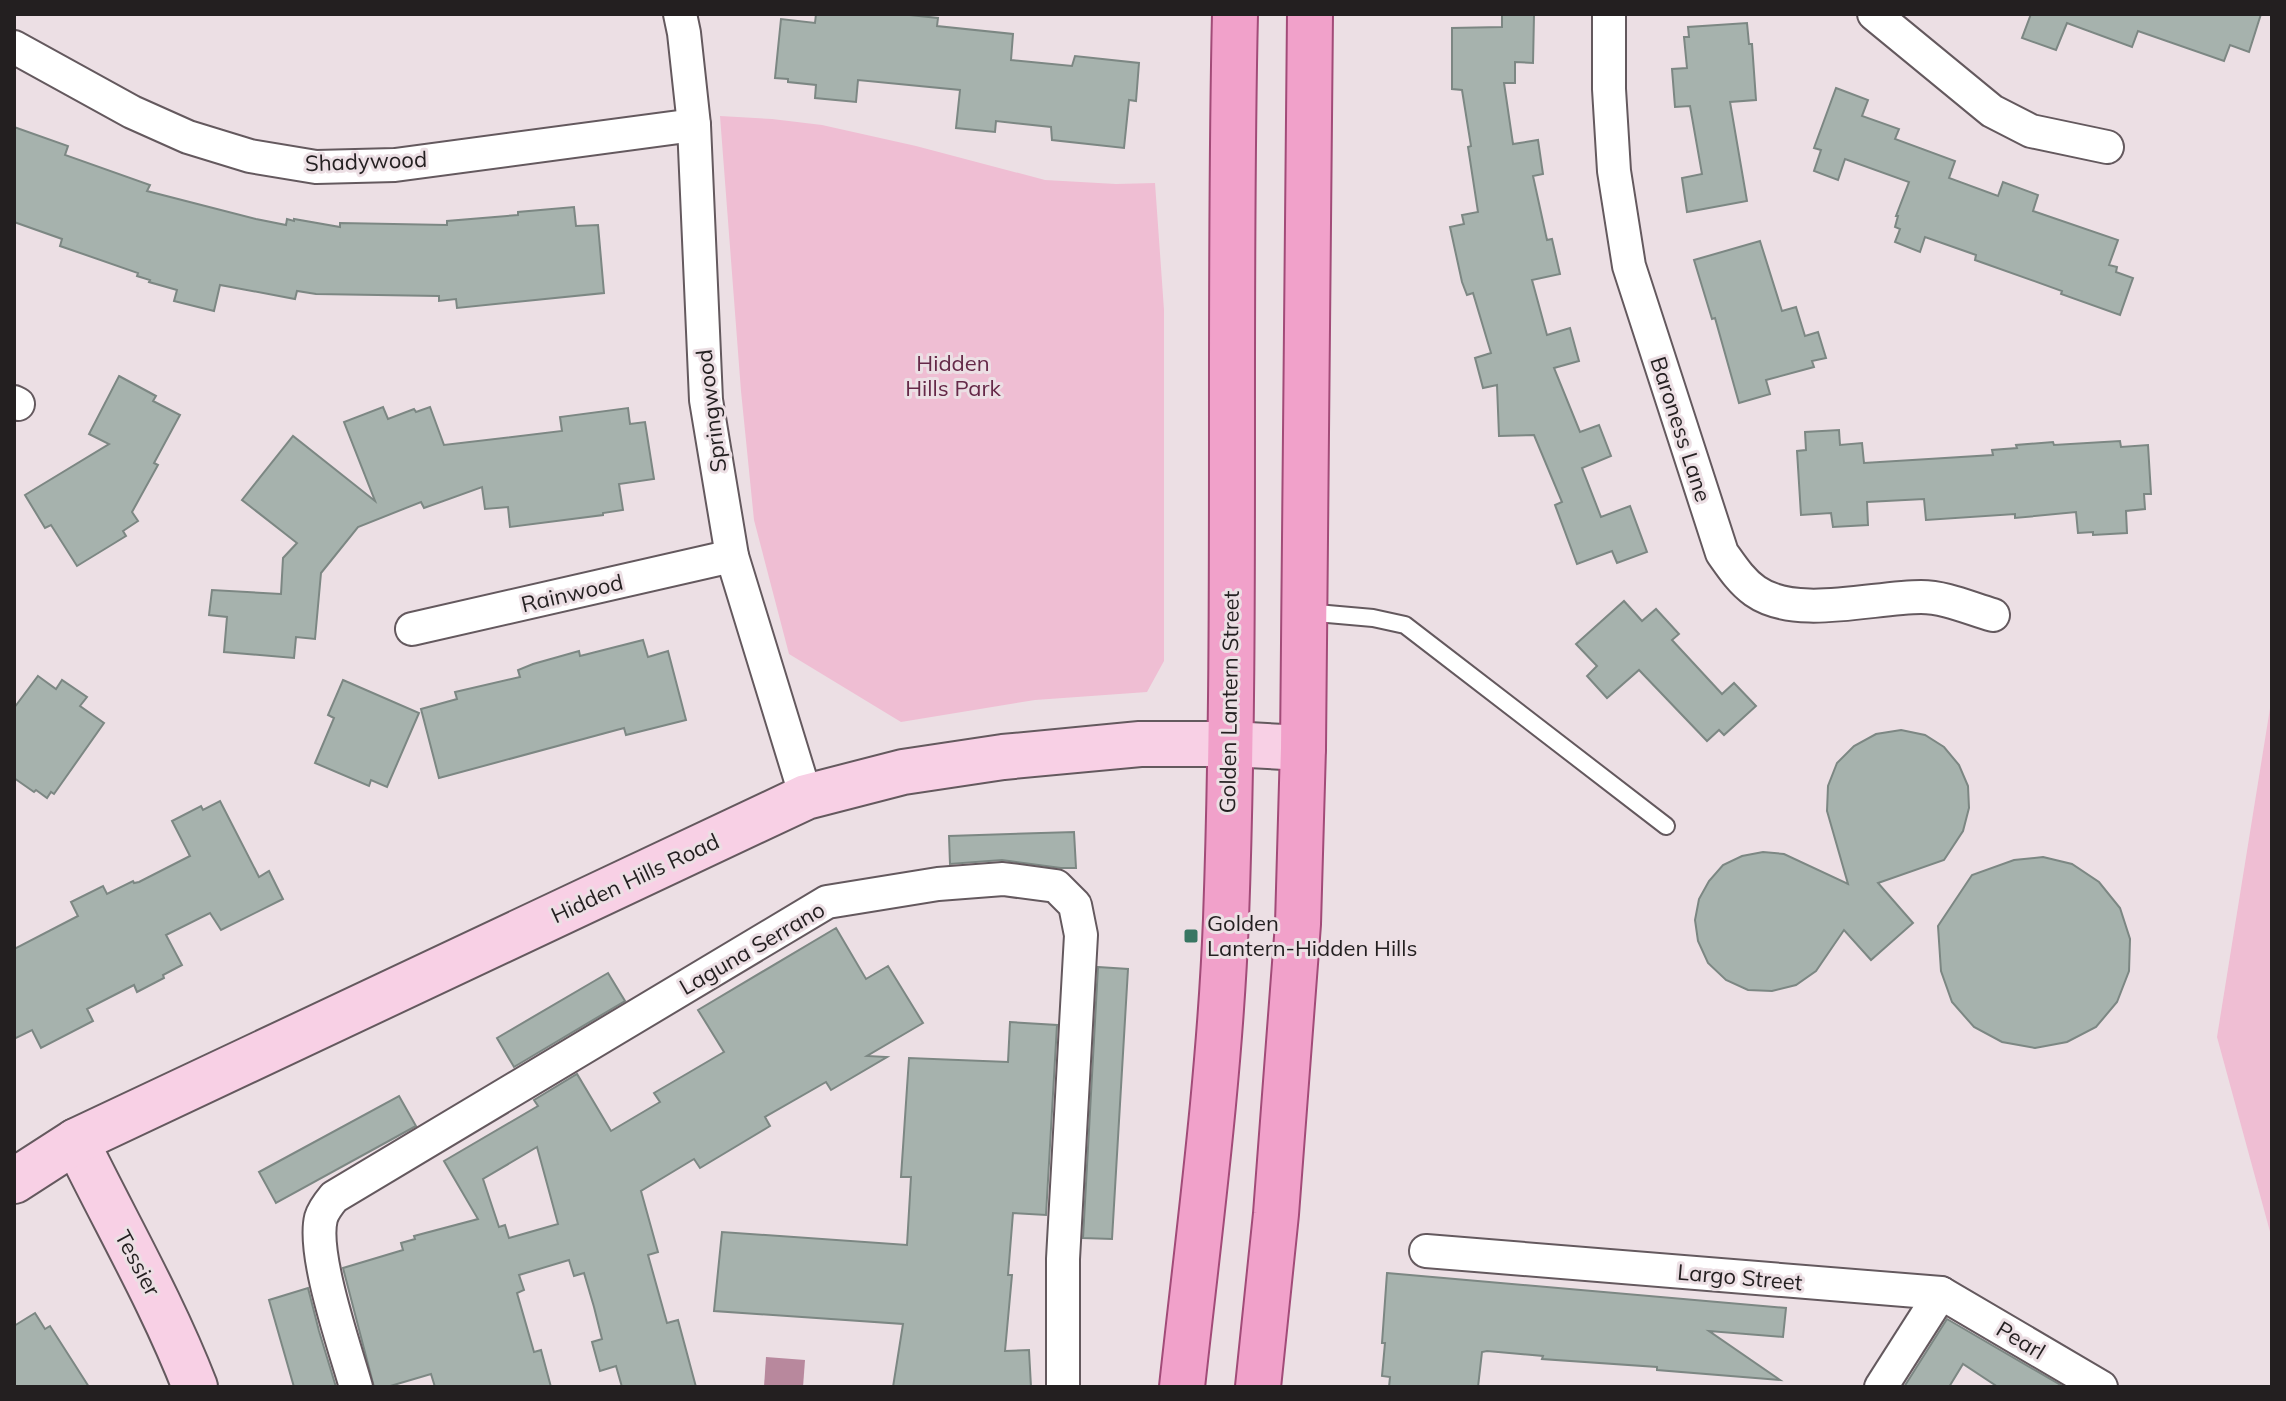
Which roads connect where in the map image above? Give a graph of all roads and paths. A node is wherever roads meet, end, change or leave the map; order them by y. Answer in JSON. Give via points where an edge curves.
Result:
{"nodes":[{"id":1,"x":680,"y":14,"type":"edge"},
{"id":2,"x":1235,"y":14,"type":"edge"},
{"id":3,"x":1310,"y":14,"type":"edge"},
{"id":4,"x":1609,"y":14,"type":"edge"},
{"id":5,"x":1874,"y":14,"type":"edge"},
{"id":6,"x":14,"y":47,"type":"edge"},
{"id":7,"x":694,"y":125,"type":"junction"},
{"id":8,"x":2107,"y":147,"type":"dead end"},
{"id":9,"x":732,"y":556,"type":"junction"},
{"id":10,"x":1305,"y":612,"type":"junction"},
{"id":11,"x":1993,"y":615,"type":"dead end"},
{"id":12,"x":412,"y":629,"type":"dead end"},
{"id":13,"x":1230,"y":744,"type":"junction"},
{"id":14,"x":1303,"y":748,"type":"junction"},
{"id":15,"x":806,"y":797,"type":"junction"},
{"id":16,"x":1666,"y":826,"type":"dead end"},
{"id":17,"x":76,"y":1141,"type":"junction"},
{"id":18,"x":14,"y":1181,"type":"edge"},
{"id":19,"x":1426,"y":1251,"type":"dead end"},
{"id":20,"x":1941,"y":1293,"type":"junction"},
{"id":21,"x":195,"y":1387,"type":"edge"},
{"id":22,"x":356,"y":1387,"type":"edge"},
{"id":23,"x":1063,"y":1387,"type":"edge"},
{"id":24,"x":1182,"y":1387,"type":"edge"},
{"id":25,"x":1258,"y":1387,"type":"edge"},
{"id":26,"x":1881,"y":1387,"type":"edge"},
{"id":27,"x":2101,"y":1387,"type":"edge"}],
"edges":[{"from":1,"to":7,"type":"street","name":"Springwood"},
{"from":2,"to":13,"type":"main road","name":"Golden Lantern Street"},
{"from":3,"to":10,"type":"main road"},
{"from":4,"to":11,"type":"street","name":"Baroness Lane","via":[[1614,171],[1629,266],[1722,553],[1757,593],[1786,603],[1933,597]]},
{"from":5,"to":8,"type":"street","via":[[1992,111],[2031,131]]},
{"from":6,"to":7,"type":"street","name":"Shadywood","via":[[188,137],[250,156],[316,167],[395,165]]},
{"from":7,"to":9,"type":"street","name":"Springwood","via":[[706,400]]},
{"from":9,"to":12,"type":"street","name":"Rainwood"},
{"from":9,"to":15,"type":"street","name":"Springwood"},
{"from":10,"to":14,"type":"main road"},
{"from":10,"to":16,"type":"lane","via":[[1405,625]]},
{"from":13,"to":14,"type":"street","name":"Hidden Hills Road"},
{"from":13,"to":15,"type":"street","name":"Hidden Hills Road","via":[[1140,744],[1003,757],[903,772]]},
{"from":13,"to":24,"type":"main road","name":"Golden Lantern Street","via":[[1220,1018]]},
{"from":14,"to":25,"type":"main road","via":[[1298,924]]},
{"from":15,"to":17,"type":"street","name":"Hidden Hills Road"},
{"from":17,"to":18,"type":"street","name":"Hidden Hills Road"},
{"from":17,"to":21,"type":"street","name":"Tessier","via":[[158,1300]]},
{"from":19,"to":20,"type":"street","name":"Largo Street"},
{"from":20,"to":26,"type":"street"},
{"from":20,"to":27,"type":"street","name":"Pearl"},
{"from":22,"to":23,"type":"street","name":"Laguna Serrano","via":[[319,1245],[321,1217],[334,1197],[827,902],[1003,879],[1056,886],[1075,905],[1081,935],[1063,1259]]}]}
